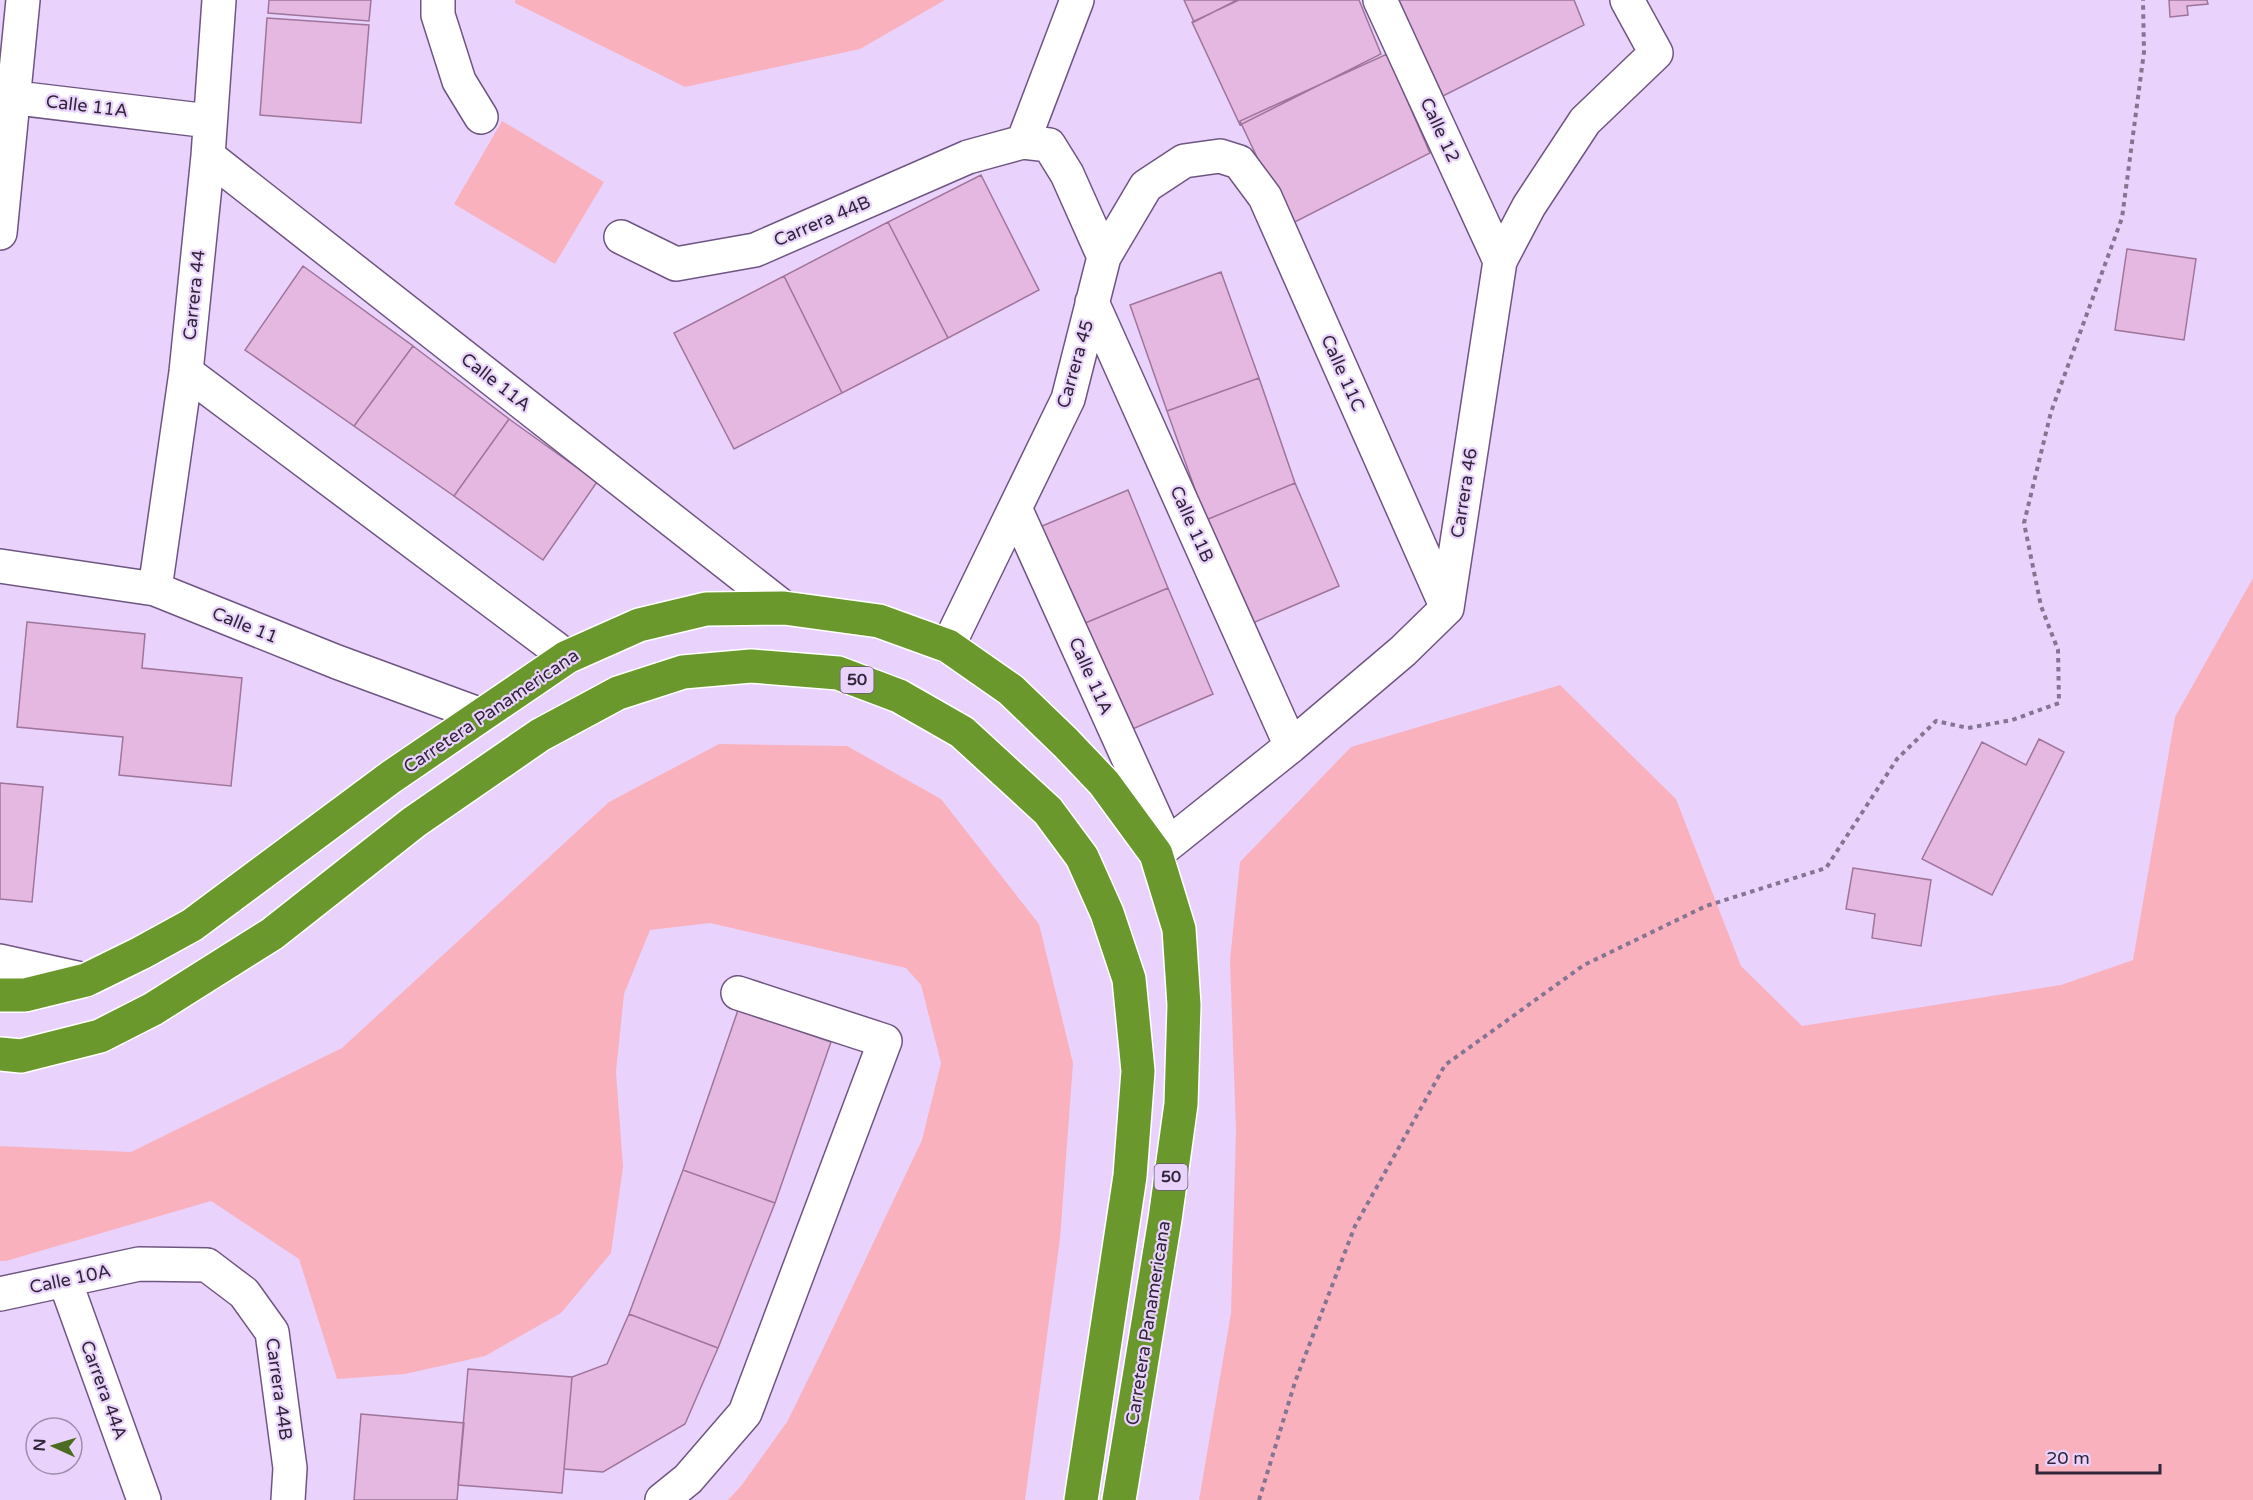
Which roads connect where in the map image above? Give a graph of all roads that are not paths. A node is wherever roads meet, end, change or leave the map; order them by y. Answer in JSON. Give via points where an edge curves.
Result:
{"nodes":[{"id":1,"x":23,"y":0,"type":"edge"},
{"id":2,"x":219,"y":0,"type":"edge"},
{"id":3,"x":438,"y":0,"type":"edge"},
{"id":4,"x":1077,"y":0,"type":"edge"},
{"id":5,"x":1380,"y":0,"type":"edge"},
{"id":6,"x":1627,"y":0,"type":"edge"},
{"id":7,"x":7,"y":97,"type":"edge"},
{"id":8,"x":481,"y":117,"type":"dead end"},
{"id":9,"x":209,"y":121,"type":"junction"},
{"id":10,"x":1023,"y":142,"type":"junction"},
{"id":11,"x":208,"y":156,"type":"junction"},
{"id":12,"x":1220,"y":156,"type":"joint"},
{"id":13,"x":0,"y":233,"type":"edge"},
{"id":14,"x":621,"y":237,"type":"dead end"},
{"id":15,"x":1104,"y":256,"type":"junction"},
{"id":16,"x":1500,"y":261,"type":"junction"},
{"id":17,"x":1092,"y":302,"type":"junction"},
{"id":18,"x":186,"y":372,"type":"junction"},
{"id":19,"x":1015,"y":508,"type":"junction"},
{"id":20,"x":0,"y":566,"type":"edge"},
{"id":21,"x":155,"y":590,"type":"junction"},
{"id":22,"x":784,"y":608,"type":"junction"},
{"id":23,"x":1447,"y":608,"type":"junction"},
{"id":24,"x":948,"y":646,"type":"junction"},
{"id":25,"x":567,"y":657,"type":"junction"},
{"id":26,"x":481,"y":715,"type":"junction"},
{"id":27,"x":1291,"y":746,"type":"junction"},
{"id":28,"x":1162,"y":849,"type":"junction"},
{"id":29,"x":0,"y":961,"type":"edge"},
{"id":30,"x":87,"y":980,"type":"junction"},
{"id":31,"x":738,"y":993,"type":"dead end"},
{"id":32,"x":0,"y":995,"type":"edge"},
{"id":33,"x":0,"y":1054,"type":"edge"},
{"id":34,"x":139,"y":1264,"type":"joint"},
{"id":35,"x":65,"y":1281,"type":"junction"},
{"id":36,"x":0,"y":1294,"type":"edge"},
{"id":37,"x":144,"y":1500,"type":"edge"},
{"id":38,"x":288,"y":1500,"type":"edge"},
{"id":39,"x":662,"y":1500,"type":"edge"},
{"id":40,"x":1081,"y":1500,"type":"edge"},
{"id":41,"x":1119,"y":1500,"type":"edge"}],
"edges":[{"from":1,"to":7,"type":"street"},
{"from":2,"to":9,"type":"street","name":"Carrera 44"},
{"from":3,"to":8,"type":"street","via":[[438,15],[459,81]]},
{"from":4,"to":10,"type":"street"},
{"from":5,"to":16,"type":"street","name":"Calle 12"},
{"from":6,"to":16,"type":"street","name":"Carrera 46","via":[[1656,53],[1585,121],[1529,206]]},
{"from":7,"to":9,"type":"street","name":"Calle 11A"},
{"from":7,"to":13,"type":"street"},
{"from":9,"to":11,"type":"street","name":"Carrera 44"},
{"from":10,"to":14,"type":"street","name":"Carrera 44B","via":[[968,157],[755,250],[676,264]]},
{"from":10,"to":15,"type":"street","via":[[1049,145],[1067,174]]},
{"from":11,"to":18,"type":"street","name":"Carrera 44"},
{"from":11,"to":22,"type":"street","name":"Calle 11A"},
{"from":12,"to":15,"type":"street","name":"Carrera 45","via":[[1184,161],[1146,186]]},
{"from":12,"to":23,"type":"street","name":"Calle 11C","via":[[1239,162],[1264,197]]},
{"from":15,"to":17,"type":"street","name":"Carrera 45"},
{"from":16,"to":23,"type":"street","name":"Carrera 46"},
{"from":17,"to":19,"type":"street","name":"Carrera 45","via":[[1068,399]]},
{"from":17,"to":27,"type":"street","name":"Calle 11B"},
{"from":18,"to":21,"type":"street","name":"Carrera 44"},
{"from":18,"to":25,"type":"street"},
{"from":19,"to":24,"type":"street","name":"Carrera 45"},
{"from":19,"to":28,"type":"street","name":"Calle 11A"},
{"from":20,"to":21,"type":"street","name":"Calle 11"},
{"from":21,"to":26,"type":"street","name":"Calle 11"},
{"from":22,"to":24,"type":"highway","name":"Carretera Panamericana","number":"50","via":[[879,621]]},
{"from":22,"to":25,"type":"highway","name":"Carretera Panamericana","number":"50","via":[[706,609],[639,625]]},
{"from":23,"to":27,"type":"street","via":[[1403,651]]},
{"from":24,"to":28,"type":"highway","name":"Carretera Panamericana","number":"50","via":[[1011,690],[1104,783]]},
{"from":25,"to":26,"type":"highway","name":"Carretera Panamericana","number":"50"},
{"from":26,"to":30,"type":"highway","name":"Carretera Panamericana","number":"50","via":[[192,925]]},
{"from":27,"to":28,"type":"street"},
{"from":28,"to":41,"type":"highway","name":"Carretera Panamericana","number":"50","via":[[1179,929],[1184,1005],[1181,1104]]},
{"from":29,"to":30,"type":"street"},
{"from":30,"to":32,"type":"highway","name":"Carretera Panamericana","number":"50","via":[[25,995]]},
{"from":31,"to":39,"type":"street","via":[[885,1041],[745,1413],[688,1479]]},
{"from":33,"to":40,"type":"highway","number":"50","via":[[21,1056],[100,1036],[153,1009],[272,934],[414,822],[540,735],[618,693],[683,672],[751,666],[838,673],[899,696],[962,732],[1048,811],[1082,857],[1107,913],[1129,979],[1138,1071],[1130,1176]]},
{"from":34,"to":35,"type":"street","name":"Calle 10A"},
{"from":34,"to":38,"type":"street","name":"Carrera 44B","via":[[207,1265],[244,1293],[272,1332],[290,1468]]},
{"from":35,"to":36,"type":"street","name":"Calle 10A"},
{"from":35,"to":37,"type":"street","name":"Carrera 44A"}]}
